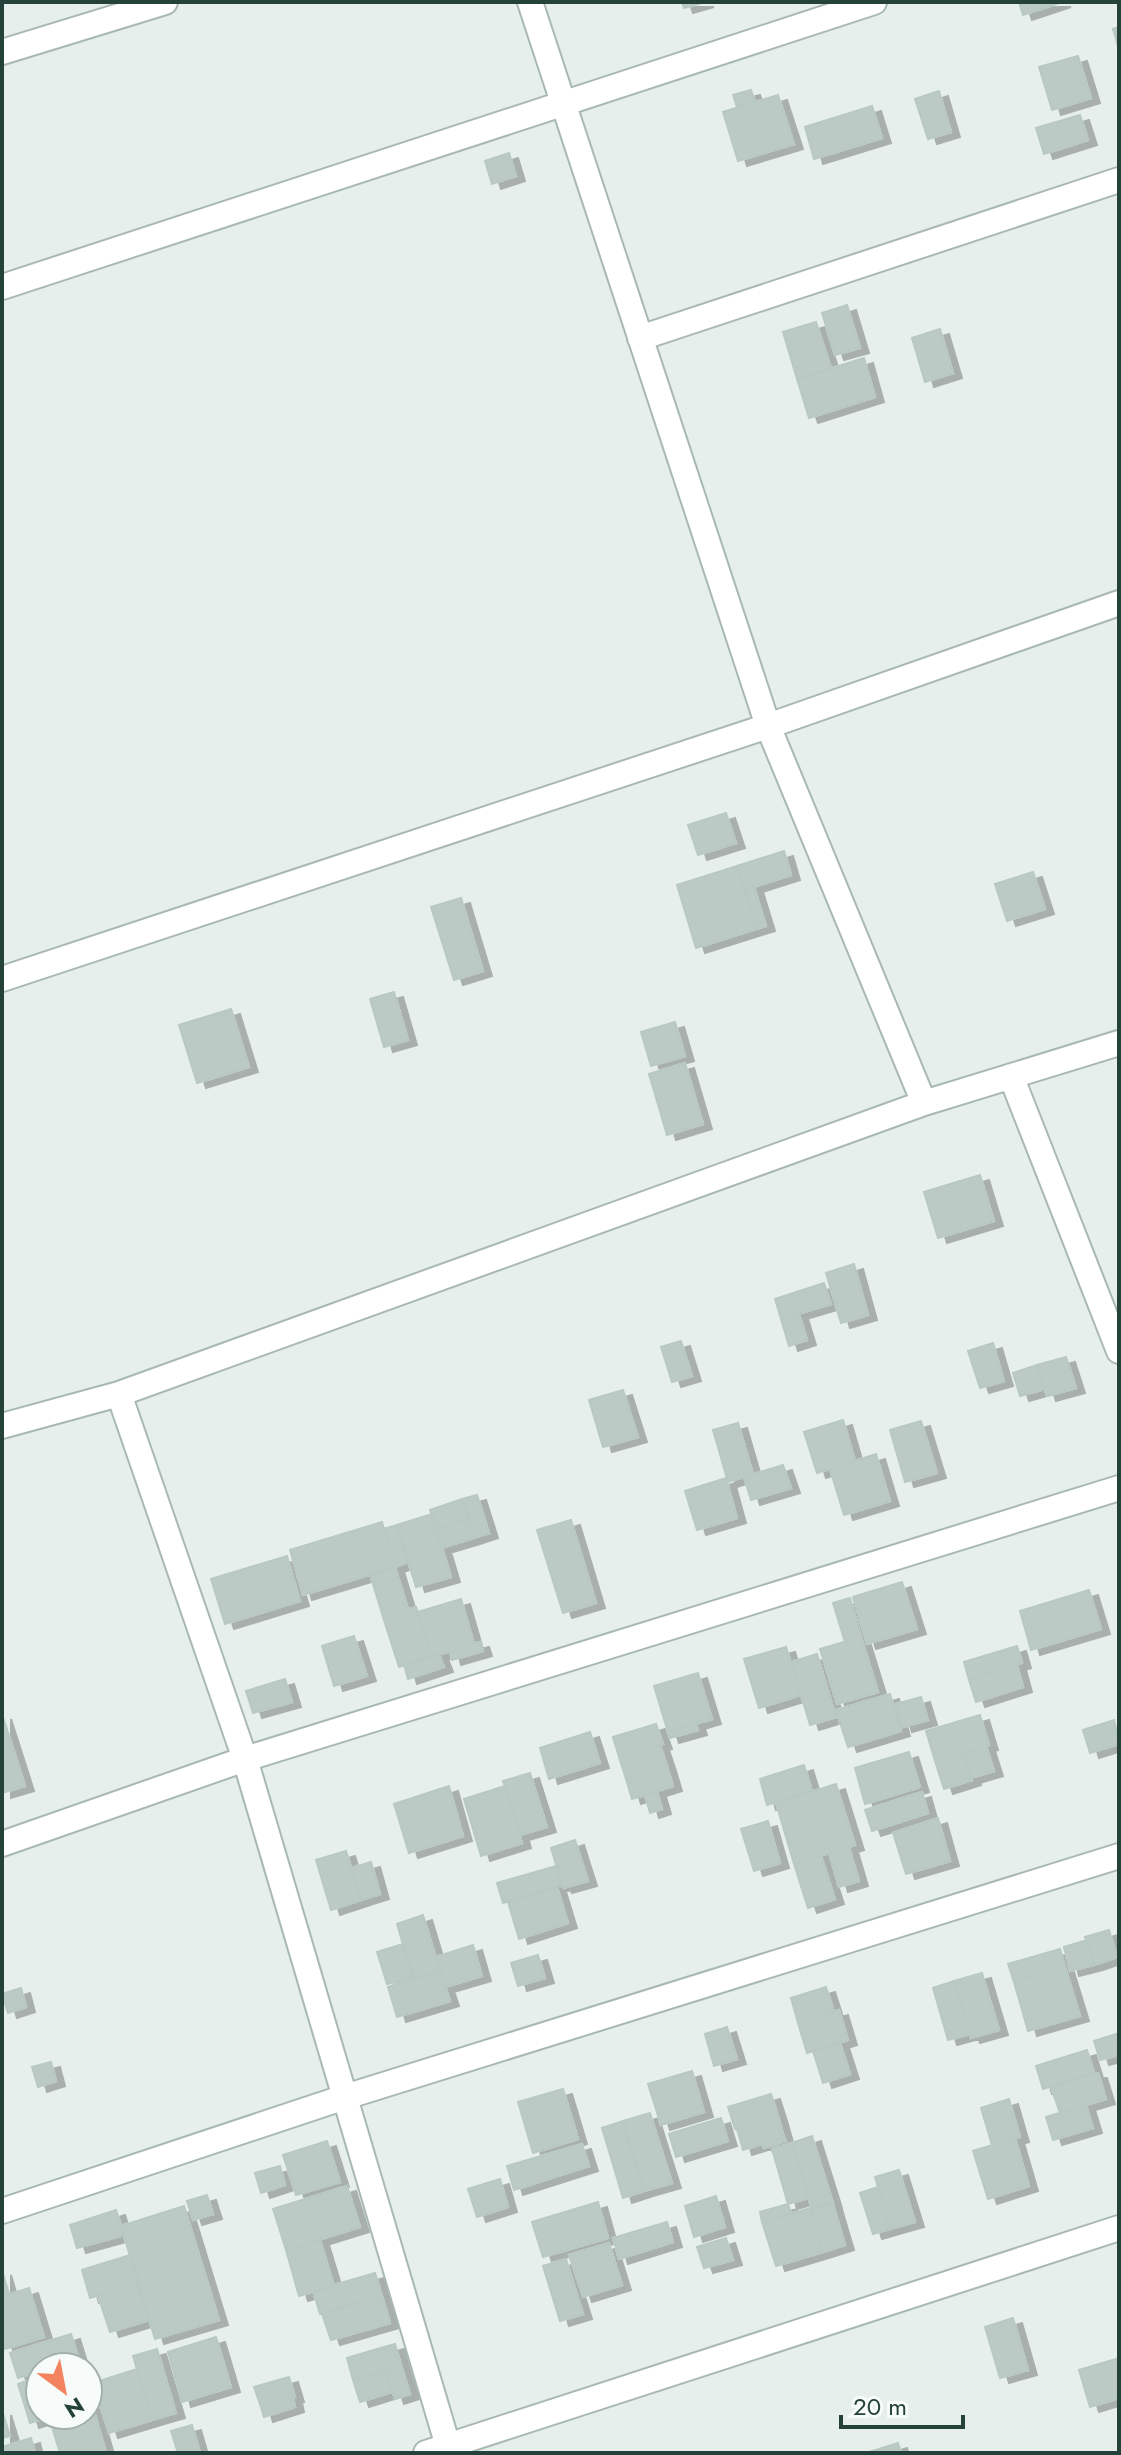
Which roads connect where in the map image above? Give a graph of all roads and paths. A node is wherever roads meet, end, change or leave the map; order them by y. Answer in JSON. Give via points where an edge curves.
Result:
{"nodes":[{"id":1,"x":165,"y":2,"type":"edge"},
{"id":2,"x":530,"y":2,"type":"edge"},
{"id":3,"x":874,"y":2,"type":"edge"},
{"id":4,"x":2,"y":52,"type":"edge"},
{"id":5,"x":563,"y":104,"type":"junction"},
{"id":6,"x":1119,"y":180,"type":"edge"},
{"id":7,"x":2,"y":287,"type":"edge"},
{"id":8,"x":640,"y":338,"type":"junction"},
{"id":9,"x":1119,"y":603,"type":"edge"},
{"id":10,"x":768,"y":726,"type":"junction"},
{"id":11,"x":2,"y":979,"type":"edge"},
{"id":12,"x":1119,"y":1043,"type":"edge"},
{"id":13,"x":1011,"y":1076,"type":"junction"},
{"id":14,"x":924,"y":1103,"type":"junction"},
{"id":15,"x":1119,"y":1351,"type":"edge"},
{"id":16,"x":119,"y":1394,"type":"junction"},
{"id":17,"x":4,"y":1418,"type":"edge"},
{"id":18,"x":1119,"y":1488,"type":"edge"},
{"id":19,"x":245,"y":1759,"type":"junction"},
{"id":20,"x":2,"y":1844,"type":"edge"},
{"id":21,"x":1119,"y":1856,"type":"edge"},
{"id":22,"x":345,"y":2097,"type":"junction"},
{"id":23,"x":2,"y":2211,"type":"edge"},
{"id":24,"x":1119,"y":2228,"type":"edge"},
{"id":25,"x":441,"y":2451,"type":"edge"}],
"edges":[{"from":1,"to":4,"type":"street"},
{"from":2,"to":5,"type":"street"},
{"from":3,"to":5,"type":"street"},
{"from":5,"to":7,"type":"street"},
{"from":5,"to":8,"type":"street"},
{"from":6,"to":8,"type":"street"},
{"from":8,"to":10,"type":"street"},
{"from":9,"to":10,"type":"street"},
{"from":10,"to":11,"type":"street"},
{"from":10,"to":14,"type":"street"},
{"from":12,"to":13,"type":"street"},
{"from":13,"to":14,"type":"street"},
{"from":13,"to":15,"type":"street"},
{"from":14,"to":16,"type":"street"},
{"from":16,"to":17,"type":"street"},
{"from":16,"to":19,"type":"street"},
{"from":18,"to":19,"type":"street"},
{"from":19,"to":20,"type":"street"},
{"from":19,"to":22,"type":"street"},
{"from":21,"to":22,"type":"street"},
{"from":22,"to":23,"type":"street"},
{"from":22,"to":25,"type":"street"},
{"from":24,"to":25,"type":"street"}]}
